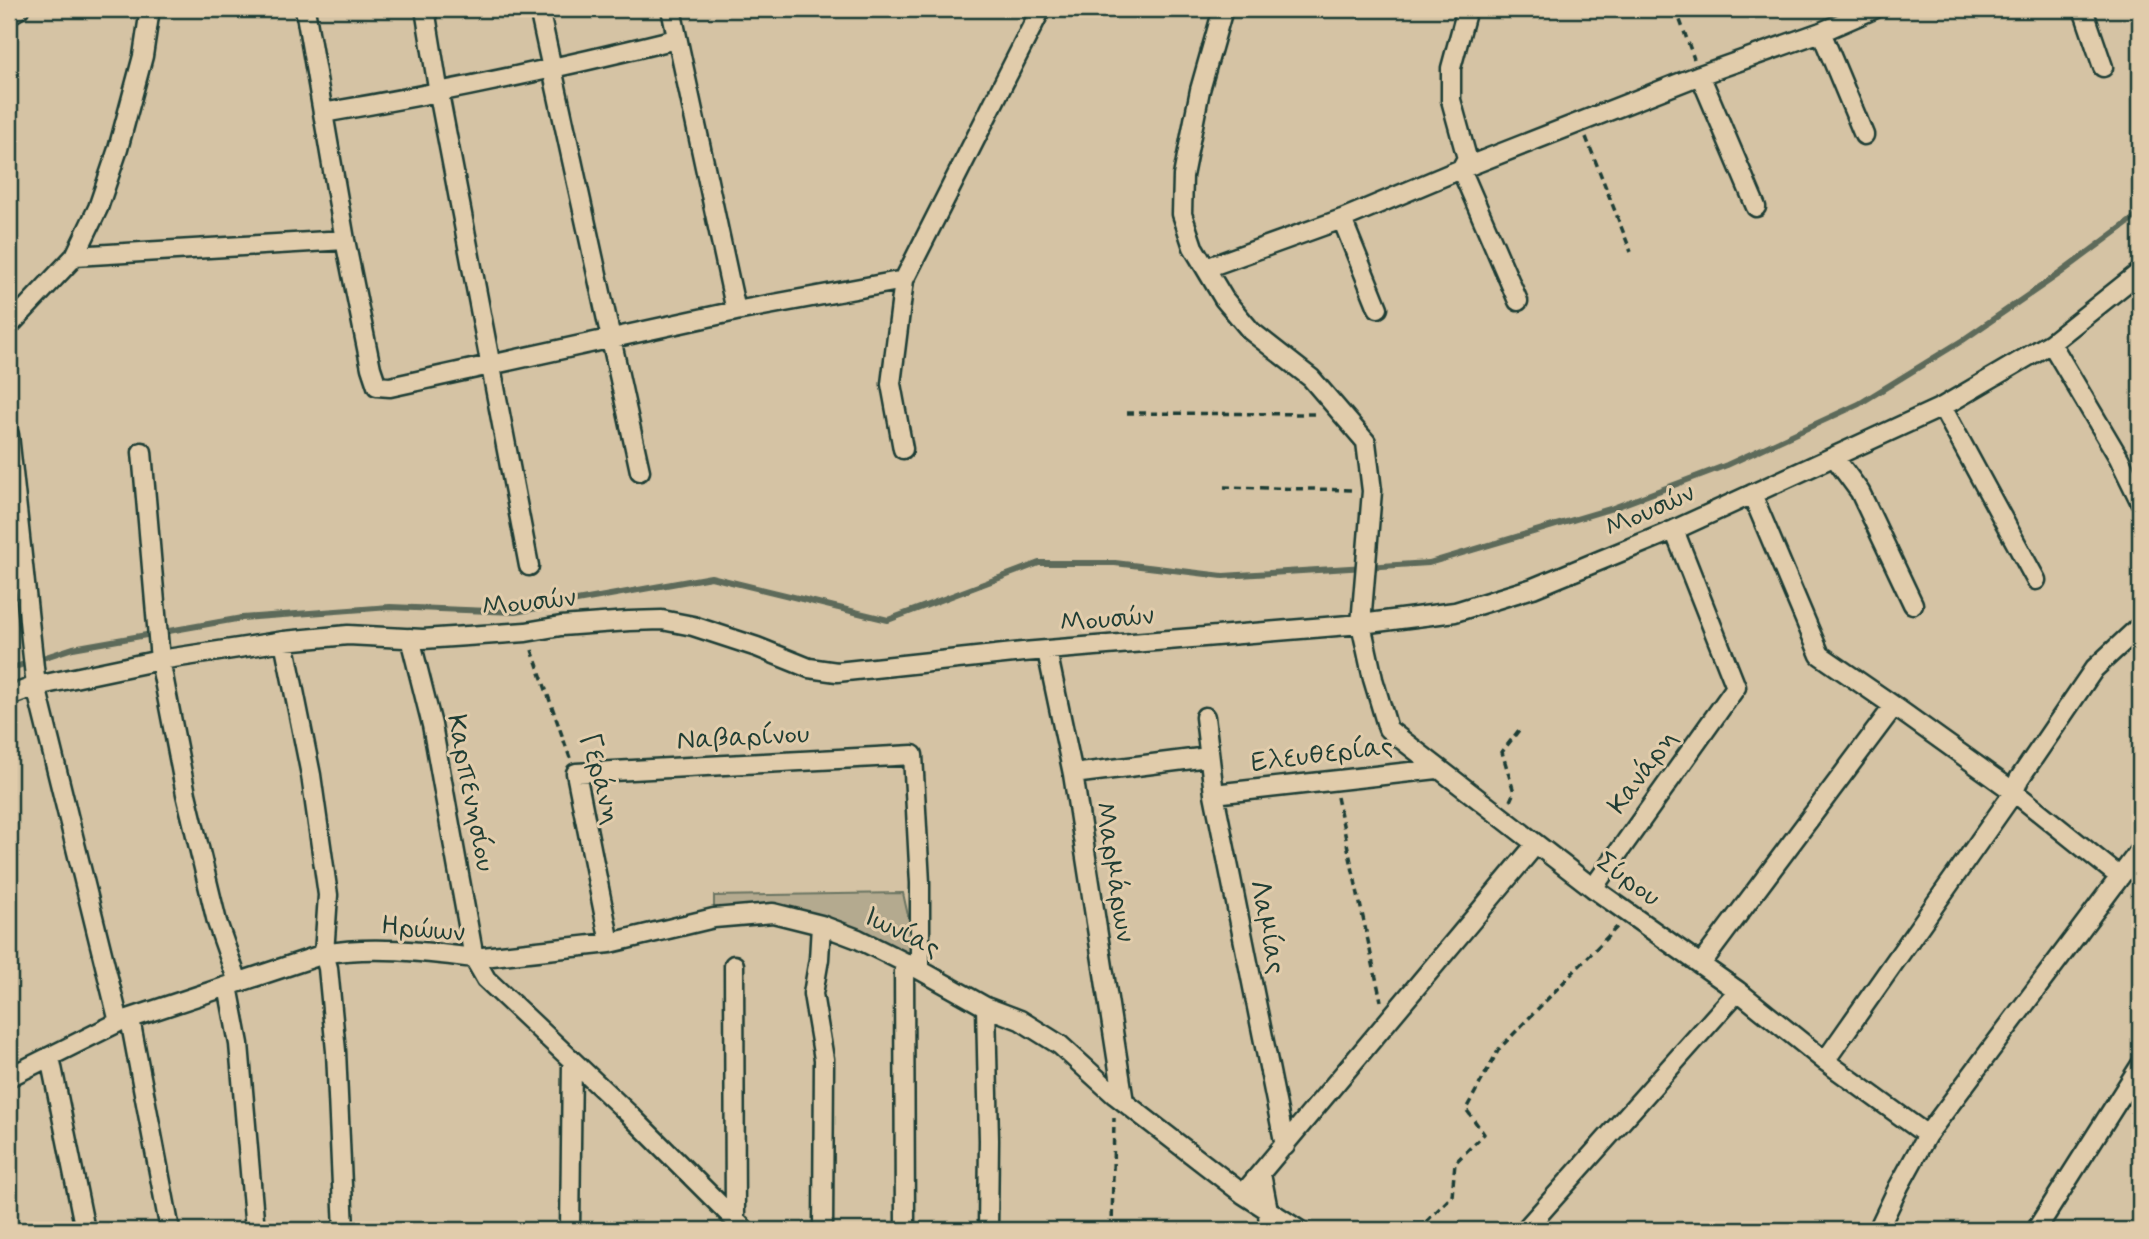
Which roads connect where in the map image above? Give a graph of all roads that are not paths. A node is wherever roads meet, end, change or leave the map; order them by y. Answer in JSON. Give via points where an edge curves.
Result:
{"nodes":[{"id":1,"x":19,"y":9,"type":"edge"},
{"id":2,"x":149,"y":9,"type":"edge"},
{"id":3,"x":305,"y":9,"type":"edge"},
{"id":4,"x":425,"y":9,"type":"edge"},
{"id":5,"x":538,"y":9,"type":"edge"},
{"id":6,"x":671,"y":9,"type":"edge"},
{"id":7,"x":1041,"y":9,"type":"edge"},
{"id":8,"x":1223,"y":9,"type":"edge"},
{"id":9,"x":1467,"y":9,"type":"edge"},
{"id":10,"x":1874,"y":9,"type":"edge"},
{"id":11,"x":2083,"y":9,"type":"edge"},
{"id":12,"x":9,"y":15,"type":"edge"},
{"id":13,"x":1821,"y":32,"type":"junction"},
{"id":14,"x":677,"y":39,"type":"junction"},
{"id":15,"x":2103,"y":67,"type":"dead end"},
{"id":16,"x":551,"y":70,"type":"junction"},
{"id":17,"x":1700,"y":75,"type":"junction"},
{"id":18,"x":439,"y":94,"type":"junction"},
{"id":19,"x":323,"y":113,"type":"junction"},
{"id":20,"x":1864,"y":135,"type":"dead end"},
{"id":21,"x":1461,"y":169,"type":"junction"},
{"id":22,"x":1756,"y":206,"type":"dead end"},
{"id":23,"x":1342,"y":219,"type":"junction"},
{"id":24,"x":345,"y":240,"type":"junction"},
{"id":25,"x":75,"y":256,"type":"junction"},
{"id":26,"x":1206,"y":268,"type":"junction"},
{"id":27,"x":2138,"y":278,"type":"edge"},
{"id":28,"x":904,"y":280,"type":"junction"},
{"id":29,"x":1518,"y":301,"type":"dead end"},
{"id":30,"x":1378,"y":308,"type":"dead end"},
{"id":31,"x":736,"y":311,"type":"junction"},
{"id":32,"x":9,"y":326,"type":"edge"},
{"id":33,"x":611,"y":338,"type":"junction"},
{"id":34,"x":2051,"y":343,"type":"junction"},
{"id":35,"x":490,"y":366,"type":"junction"},
{"id":36,"x":1942,"y":407,"type":"junction"},
{"id":37,"x":9,"y":435,"type":"edge"},
{"id":38,"x":902,"y":449,"type":"dead end"},
{"id":39,"x":142,"y":452,"type":"dead end"},
{"id":40,"x":1835,"y":458,"type":"junction"},
{"id":41,"x":640,"y":471,"type":"dead end"},
{"id":42,"x":1752,"y":494,"type":"junction"},
{"id":43,"x":2140,"y":500,"type":"edge"},
{"id":44,"x":1674,"y":530,"type":"junction"},
{"id":45,"x":529,"y":566,"type":"dead end"},
{"id":46,"x":2036,"y":580,"type":"dead end"},
{"id":47,"x":1913,"y":604,"type":"dead end"},
{"id":48,"x":1362,"y":624,"type":"junction"},
{"id":49,"x":2140,"y":626,"type":"edge"},
{"id":50,"x":410,"y":638,"type":"junction"},
{"id":51,"x":284,"y":641,"type":"junction"},
{"id":52,"x":1047,"y":652,"type":"junction"},
{"id":53,"x":160,"y":660,"type":"junction"},
{"id":54,"x":36,"y":686,"type":"junction"},
{"id":55,"x":9,"y":696,"type":"edge"},
{"id":56,"x":1894,"y":706,"type":"junction"},
{"id":57,"x":1205,"y":717,"type":"dead end"},
{"id":58,"x":1208,"y":757,"type":"junction"},
{"id":59,"x":1437,"y":769,"type":"junction"},
{"id":60,"x":576,"y":773,"type":"joint"},
{"id":61,"x":1073,"y":774,"type":"junction"},
{"id":62,"x":2014,"y":792,"type":"junction"},
{"id":63,"x":1214,"y":794,"type":"junction"},
{"id":64,"x":1536,"y":844,"type":"junction"},
{"id":65,"x":2140,"y":850,"type":"edge"},
{"id":66,"x":2120,"y":877,"type":"junction"},
{"id":67,"x":1593,"y":888,"type":"junction"},
{"id":68,"x":821,"y":925,"type":"junction"},
{"id":69,"x":610,"y":943,"type":"junction"},
{"id":70,"x":324,"y":954,"type":"junction"},
{"id":71,"x":474,"y":958,"type":"junction"},
{"id":72,"x":1701,"y":964,"type":"junction"},
{"id":73,"x":734,"y":965,"type":"dead end"},
{"id":74,"x":912,"y":966,"type":"junction"},
{"id":75,"x":233,"y":984,"type":"junction"},
{"id":76,"x":1738,"y":991,"type":"junction"},
{"id":77,"x":986,"y":1007,"type":"junction"},
{"id":78,"x":124,"y":1020,"type":"junction"},
{"id":79,"x":50,"y":1057,"type":"junction"},
{"id":80,"x":1825,"y":1061,"type":"junction"},
{"id":81,"x":572,"y":1062,"type":"junction"},
{"id":82,"x":2140,"y":1066,"type":"edge"},
{"id":83,"x":9,"y":1077,"type":"edge"},
{"id":84,"x":1119,"y":1099,"type":"junction"},
{"id":85,"x":1927,"y":1135,"type":"junction"},
{"id":86,"x":1285,"y":1146,"type":"junction"},
{"id":87,"x":1261,"y":1174,"type":"junction"},
{"id":88,"x":1243,"y":1194,"type":"junction"},
{"id":89,"x":1268,"y":1210,"type":"junction"},
{"id":90,"x":740,"y":1226,"type":"edge"},
{"id":91,"x":85,"y":1230,"type":"edge"},
{"id":92,"x":170,"y":1230,"type":"edge"},
{"id":93,"x":255,"y":1230,"type":"edge"},
{"id":94,"x":344,"y":1230,"type":"edge"},
{"id":95,"x":570,"y":1230,"type":"edge"},
{"id":96,"x":823,"y":1230,"type":"edge"},
{"id":97,"x":905,"y":1230,"type":"edge"},
{"id":98,"x":988,"y":1230,"type":"edge"},
{"id":99,"x":1269,"y":1230,"type":"edge"},
{"id":100,"x":1298,"y":1230,"type":"edge"},
{"id":101,"x":1525,"y":1230,"type":"edge"},
{"id":102,"x":1878,"y":1230,"type":"edge"},
{"id":103,"x":2036,"y":1230,"type":"edge"}],
"edges":[{"from":1,"to":12,"type":"street"},
{"from":2,"to":25,"type":"street","via":[[143,55],[118,149]]},
{"from":3,"to":19,"type":"street"},
{"from":4,"to":18,"type":"street"},
{"from":5,"to":16,"type":"street"},
{"from":6,"to":14,"type":"street"},
{"from":7,"to":28,"type":"street"},
{"from":8,"to":26,"type":"street","name":"Σύρου","via":[[1183,176],[1182,214],[1187,234]]},
{"from":9,"to":21,"type":"street","via":[[1451,68],[1451,100],[1467,158]]},
{"from":10,"to":13,"type":"street"},
{"from":11,"to":15,"type":"street"},
{"from":13,"to":17,"type":"street"},
{"from":13,"to":20,"type":"street"},
{"from":14,"to":16,"type":"street"},
{"from":14,"to":31,"type":"street"},
{"from":16,"to":18,"type":"street"},
{"from":16,"to":33,"type":"street"},
{"from":17,"to":21,"type":"street"},
{"from":17,"to":22,"type":"street"},
{"from":18,"to":19,"type":"street"},
{"from":18,"to":35,"type":"street"},
{"from":19,"to":24,"type":"street"},
{"from":21,"to":23,"type":"street"},
{"from":21,"to":29,"type":"street"},
{"from":23,"to":26,"type":"street"},
{"from":23,"to":30,"type":"street"},
{"from":24,"to":25,"type":"street"},
{"from":24,"to":35,"type":"street","via":[[377,386]]},
{"from":25,"to":32,"type":"street"},
{"from":26,"to":48,"type":"street","name":"Σύρου","via":[[1251,331],[1311,378],[1366,442],[1372,491]]},
{"from":27,"to":34,"type":"street","name":"Μουσών"},
{"from":28,"to":31,"type":"street"},
{"from":28,"to":38,"type":"street","via":[[891,384]]},
{"from":31,"to":33,"type":"street"},
{"from":33,"to":35,"type":"street"},
{"from":33,"to":41,"type":"street"},
{"from":34,"to":36,"type":"street","name":"Μουσών"},
{"from":34,"to":43,"type":"street"},
{"from":35,"to":45,"type":"street"},
{"from":36,"to":40,"type":"street","name":"Μουσών"},
{"from":36,"to":46,"type":"street"},
{"from":37,"to":54,"type":"street"},
{"from":39,"to":53,"type":"street"},
{"from":40,"to":42,"type":"street","name":"Μουσών"},
{"from":40,"to":47,"type":"street","via":[[1860,492]]},
{"from":42,"to":44,"type":"street","name":"Μουσών"},
{"from":42,"to":56,"type":"street","via":[[1820,655]]},
{"from":44,"to":48,"type":"street","name":"Μουσών","via":[[1534,588],[1455,612]]},
{"from":44,"to":67,"type":"street","name":"Κανάρη","via":[[1736,687]]},
{"from":48,"to":52,"type":"street","name":"Μουσών"},
{"from":48,"to":59,"type":"street","name":"Σύρου","via":[[1388,729]]},
{"from":49,"to":62,"type":"street","via":[[2094,669]]},
{"from":50,"to":51,"type":"street","name":"Μουσών","via":[[348,635]]},
{"from":50,"to":52,"type":"street","name":"Μουσών","via":[[662,620],[829,672]]},
{"from":50,"to":71,"type":"street","name":"Καρπενησίου","via":[[432,725]]},
{"from":51,"to":53,"type":"street","name":"Μουσών"},
{"from":51,"to":70,"type":"street","via":[[311,775],[328,895]]},
{"from":52,"to":61,"type":"street","name":"Μαρμάρων"},
{"from":53,"to":54,"type":"street","name":"Μουσών"},
{"from":53,"to":75,"type":"street","via":[[186,794]]},
{"from":54,"to":55,"type":"street","name":"Μουσών"},
{"from":54,"to":78,"type":"street"},
{"from":56,"to":62,"type":"street"},
{"from":56,"to":72,"type":"street"},
{"from":57,"to":58,"type":"street","name":"Λαμίας"},
{"from":58,"to":61,"type":"street"},
{"from":58,"to":63,"type":"street","name":"Λαμίας"},
{"from":59,"to":63,"type":"street","name":"Ελευθερίας"},
{"from":59,"to":64,"type":"street","name":"Σύρου"},
{"from":60,"to":69,"type":"street","name":"Γεράνη"},
{"from":60,"to":74,"type":"street","name":"Ναβαρίνου","via":[[912,755],[920,883]]},
{"from":61,"to":84,"type":"street","name":"Μαρμάρων"},
{"from":62,"to":66,"type":"street"},
{"from":62,"to":80,"type":"street"},
{"from":63,"to":86,"type":"street","name":"Λαμίας"},
{"from":64,"to":67,"type":"street","name":"Σύρου"},
{"from":64,"to":86,"type":"street"},
{"from":65,"to":66,"type":"street"},
{"from":66,"to":85,"type":"street"},
{"from":67,"to":72,"type":"street","name":"Σύρου"},
{"from":68,"to":69,"type":"street","name":"Ιωνίας","via":[[773,913],[714,918]]},
{"from":68,"to":74,"type":"street","name":"Ιωνίας"},
{"from":68,"to":96,"type":"street","via":[[813,994],[824,1059]]},
{"from":69,"to":71,"type":"street","name":"Ιωνίας"},
{"from":70,"to":71,"type":"street","name":"Ηρώων","via":[[425,952]]},
{"from":70,"to":75,"type":"street","name":"Ηρώων"},
{"from":70,"to":94,"type":"street","via":[[336,1051]]},
{"from":71,"to":81,"type":"street","name":"Ηρώων","via":[[486,979]]},
{"from":72,"to":76,"type":"street","name":"Σύρου"},
{"from":73,"to":90,"type":"street"},
{"from":74,"to":77,"type":"street","name":"Ιωνίας"},
{"from":74,"to":97,"type":"street"},
{"from":75,"to":78,"type":"street","name":"Ηρώων"},
{"from":75,"to":93,"type":"street"},
{"from":76,"to":80,"type":"street","name":"Σύρου"},
{"from":76,"to":101,"type":"street"},
{"from":77,"to":84,"type":"street","name":"Ιωνίας","via":[[1020,1020],[1060,1045]]},
{"from":77,"to":98,"type":"street"},
{"from":78,"to":79,"type":"street","name":"Ηρώων"},
{"from":78,"to":92,"type":"street"},
{"from":79,"to":83,"type":"street","name":"Ηρώων"},
{"from":79,"to":91,"type":"street"},
{"from":80,"to":85,"type":"street","name":"Σύρου"},
{"from":81,"to":90,"type":"street","name":"Ηρώων"},
{"from":81,"to":95,"type":"street"},
{"from":82,"to":103,"type":"street"},
{"from":84,"to":88,"type":"street","name":"Ιωνίας"},
{"from":85,"to":102,"type":"street"},
{"from":86,"to":87,"type":"street"},
{"from":87,"to":88,"type":"street"},
{"from":87,"to":89,"type":"street"},
{"from":88,"to":89,"type":"street","name":"Ιωνίας"},
{"from":89,"to":99,"type":"street"},
{"from":89,"to":100,"type":"street","name":"Ιωνίας"}]}
